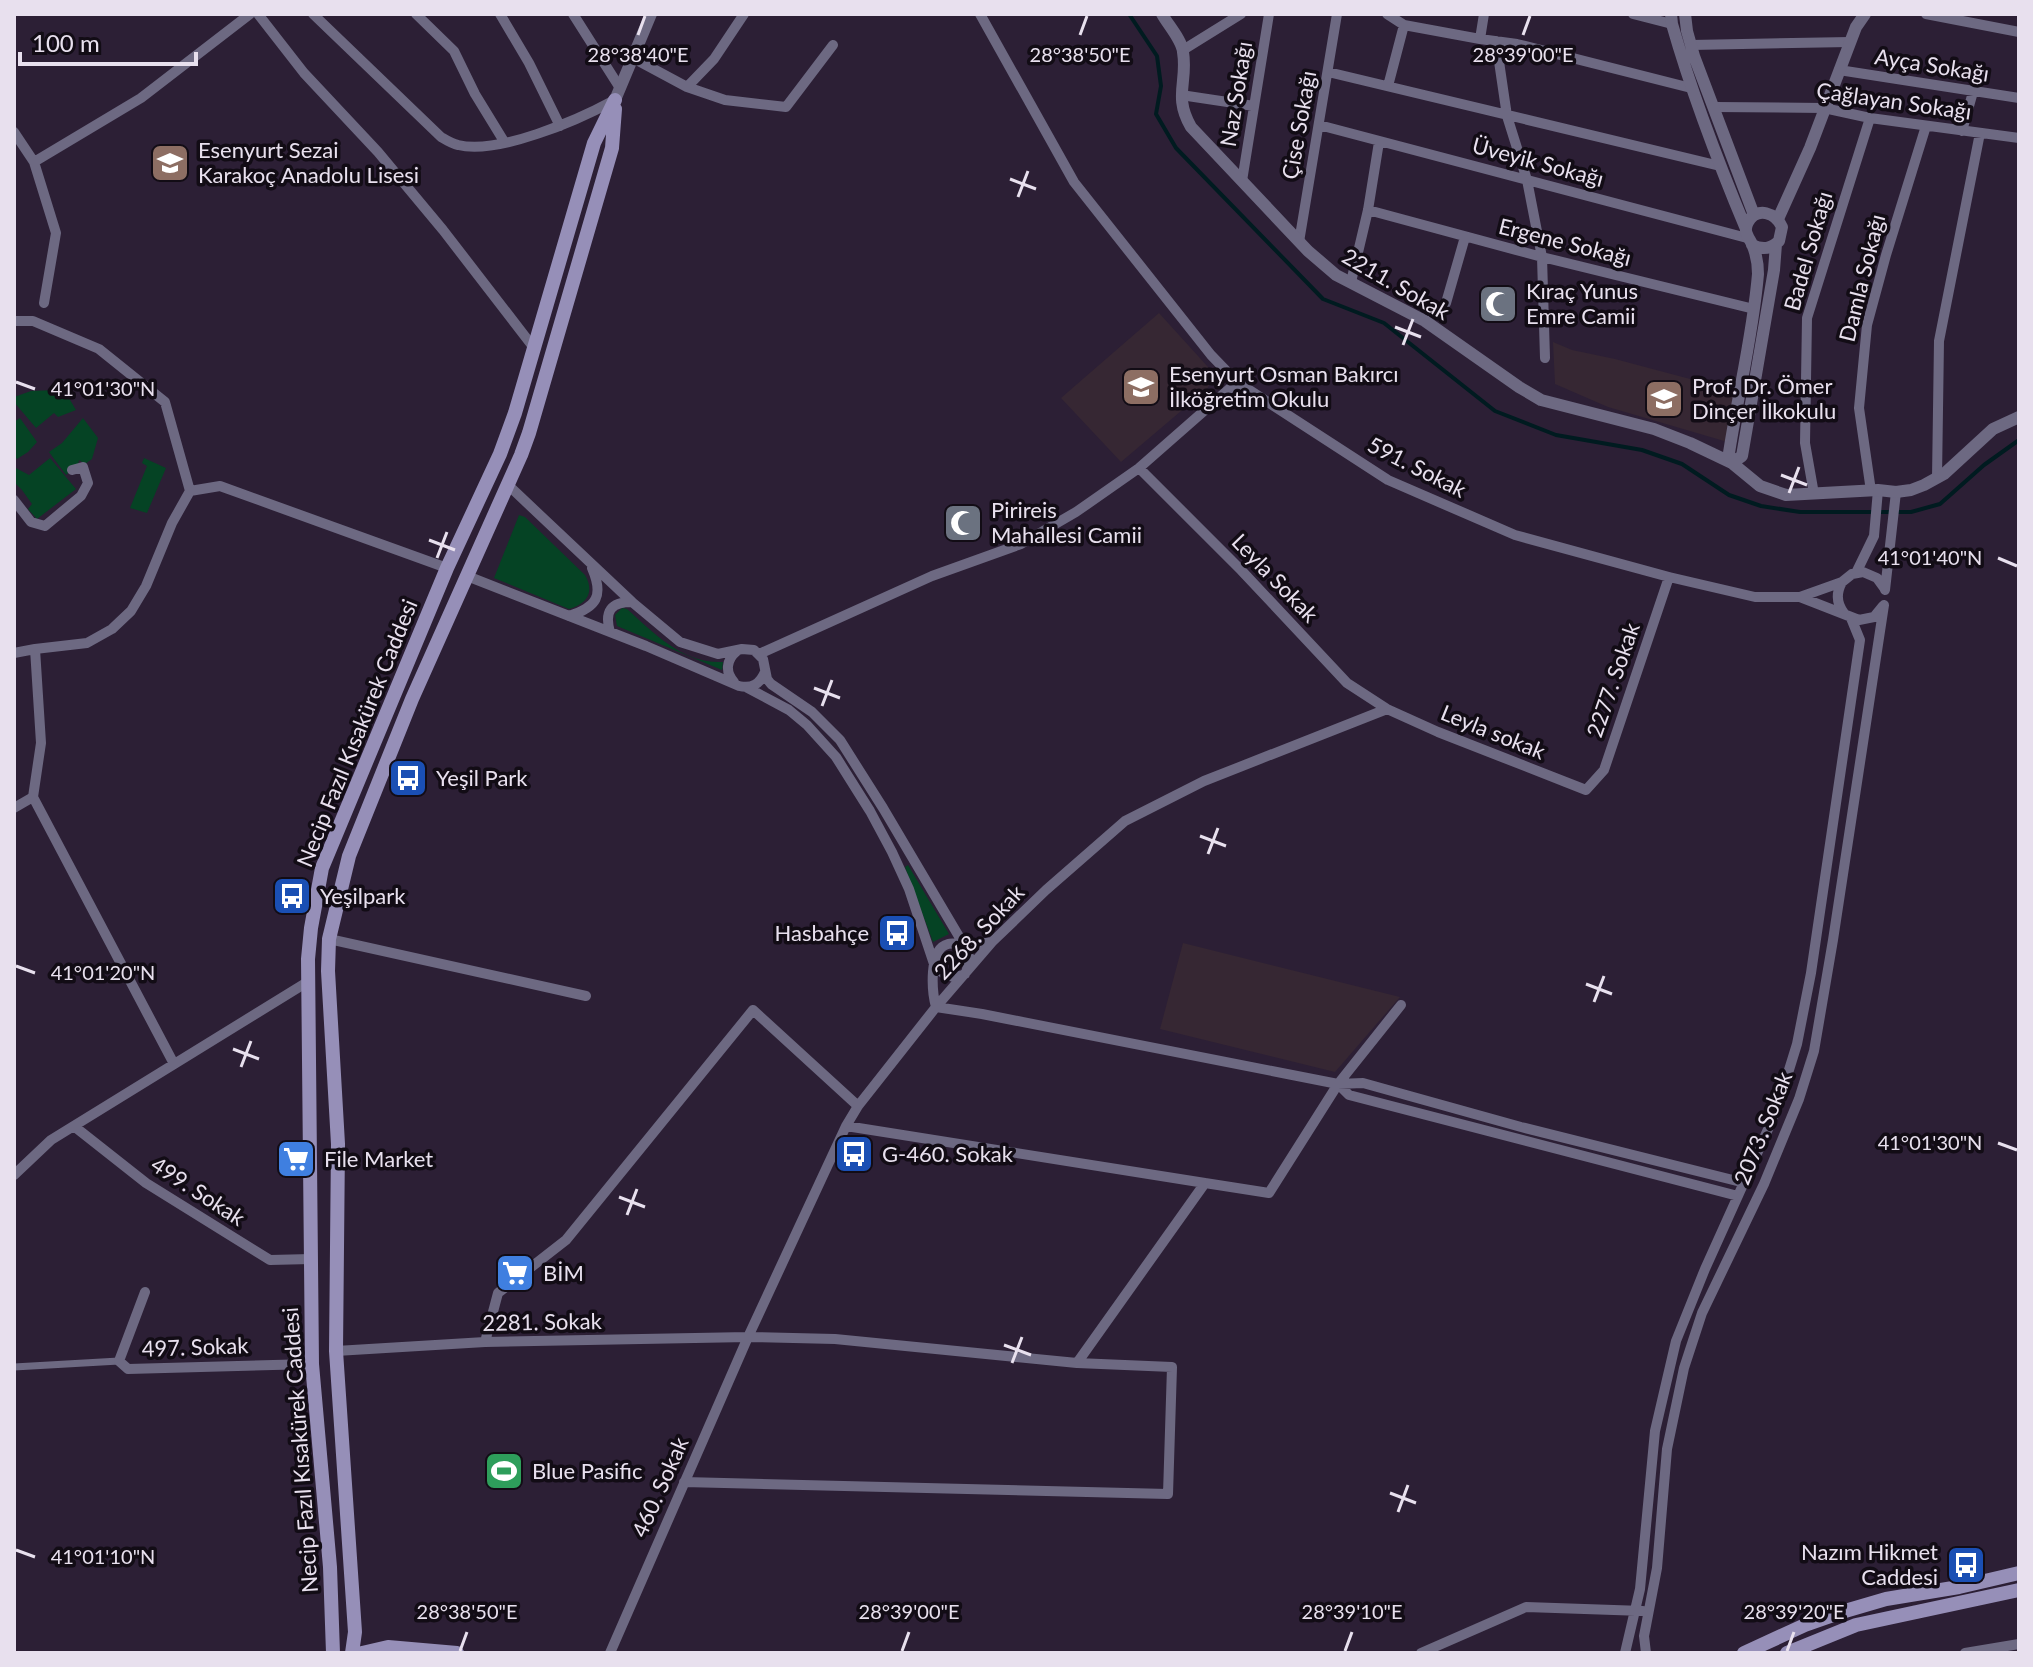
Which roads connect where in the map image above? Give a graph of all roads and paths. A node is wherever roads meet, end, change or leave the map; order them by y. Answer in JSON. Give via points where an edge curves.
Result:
{"nodes":[{"id":1,"x":250,"y":14,"type":"edge"},
{"id":2,"x":258,"y":14,"type":"edge"},
{"id":3,"x":313,"y":14,"type":"edge"},
{"id":4,"x":416,"y":14,"type":"edge"},
{"id":5,"x":500,"y":14,"type":"edge"},
{"id":6,"x":573,"y":14,"type":"edge"},
{"id":7,"x":651,"y":14,"type":"edge"},
{"id":8,"x":744,"y":14,"type":"edge"},
{"id":9,"x":980,"y":14,"type":"edge"},
{"id":10,"x":1162,"y":14,"type":"edge"},
{"id":11,"x":1241,"y":14,"type":"edge"},
{"id":12,"x":1269,"y":14,"type":"edge"},
{"id":13,"x":1337,"y":14,"type":"edge"},
{"id":14,"x":1387,"y":14,"type":"edge"},
{"id":15,"x":1423,"y":14,"type":"edge"},
{"id":16,"x":1484,"y":14,"type":"edge"},
{"id":17,"x":1633,"y":14,"type":"edge"},
{"id":18,"x":1685,"y":14,"type":"edge"},
{"id":19,"x":1865,"y":14,"type":"edge"},
{"id":20,"x":1926,"y":14,"type":"edge"},
{"id":21,"x":1671,"y":19,"type":"edge"},
{"id":22,"x":1404,"y":25,"type":"junction"},
{"id":23,"x":1420,"y":29,"type":"junction"},
{"id":24,"x":2019,"y":32,"type":"edge"},
{"id":25,"x":1480,"y":39,"type":"junction"},
{"id":26,"x":1496,"y":41,"type":"junction"},
{"id":27,"x":1850,"y":42,"type":"junction"},
{"id":28,"x":833,"y":45,"type":"dead end"},
{"id":29,"x":1691,"y":45,"type":"junction"},
{"id":30,"x":1183,"y":50,"type":"junction"},
{"id":31,"x":633,"y":58,"type":"junction"},
{"id":32,"x":1839,"y":70,"type":"junction"},
{"id":33,"x":1328,"y":72,"type":"junction"},
{"id":34,"x":1388,"y":86,"type":"junction"},
{"id":35,"x":687,"y":87,"type":"junction"},
{"id":36,"x":1691,"y":88,"type":"junction"},
{"id":37,"x":1973,"y":92,"type":"junction"},
{"id":38,"x":618,"y":94,"type":"junction"},
{"id":39,"x":1181,"y":95,"type":"junction"},
{"id":40,"x":2019,"y":98,"type":"edge"},
{"id":41,"x":1254,"y":106,"type":"junction"},
{"id":42,"x":1715,"y":107,"type":"junction"},
{"id":43,"x":1824,"y":108,"type":"junction"},
{"id":44,"x":1507,"y":116,"type":"junction"},
{"id":45,"x":1870,"y":118,"type":"junction"},
{"id":46,"x":1319,"y":125,"type":"junction"},
{"id":47,"x":560,"y":126,"type":"junction"},
{"id":48,"x":1926,"y":126,"type":"junction"},
{"id":49,"x":1962,"y":131,"type":"junction"},
{"id":50,"x":14,"y":132,"type":"edge"},
{"id":51,"x":1980,"y":133,"type":"junction"},
{"id":52,"x":2019,"y":138,"type":"edge"},
{"id":53,"x":1379,"y":142,"type":"junction"},
{"id":54,"x":505,"y":143,"type":"junction"},
{"id":55,"x":34,"y":162,"type":"junction"},
{"id":56,"x":1720,"y":166,"type":"junction"},
{"id":57,"x":1527,"y":180,"type":"junction"},
{"id":58,"x":1242,"y":181,"type":"junction"},
{"id":59,"x":1368,"y":210,"type":"junction"},
{"id":60,"x":1754,"y":215,"type":"junction"},
{"id":61,"x":1778,"y":219,"type":"junction"},
{"id":62,"x":1465,"y":237,"type":"junction"},
{"id":63,"x":1748,"y":237,"type":"junction"},
{"id":64,"x":1299,"y":242,"type":"junction"},
{"id":65,"x":1776,"y":244,"type":"junction"},
{"id":66,"x":1542,"y":257,"type":"junction"},
{"id":67,"x":1351,"y":282,"type":"junction"},
{"id":68,"x":44,"y":303,"type":"dead end"},
{"id":69,"x":1446,"y":303,"type":"dead end"},
{"id":70,"x":1754,"y":309,"type":"junction"},
{"id":71,"x":14,"y":321,"type":"edge"},
{"id":72,"x":534,"y":348,"type":"junction"},
{"id":73,"x":1545,"y":358,"type":"dead end"},
{"id":74,"x":1237,"y":382,"type":"junction"},
{"id":75,"x":2019,"y":417,"type":"edge"},
{"id":76,"x":1732,"y":463,"type":"junction"},
{"id":77,"x":1139,"y":468,"type":"junction"},
{"id":78,"x":72,"y":470,"type":"dead end"},
{"id":79,"x":1937,"y":478,"type":"junction"},
{"id":80,"x":508,"y":485,"type":"junction"},
{"id":81,"x":190,"y":491,"type":"junction"},
{"id":82,"x":1876,"y":493,"type":"junction"},
{"id":83,"x":1814,"y":494,"type":"junction"},
{"id":84,"x":1895,"y":494,"type":"junction"},
{"id":85,"x":14,"y":500,"type":"edge"},
{"id":86,"x":589,"y":562,"type":"junction"},
{"id":87,"x":447,"y":568,"type":"junction"},
{"id":88,"x":1856,"y":573,"type":"junction"},
{"id":89,"x":467,"y":576,"type":"junction"},
{"id":90,"x":1669,"y":577,"type":"junction"},
{"id":91,"x":1842,"y":582,"type":"junction"},
{"id":92,"x":1885,"y":589,"type":"junction"},
{"id":93,"x":1800,"y":597,"type":"junction"},
{"id":94,"x":632,"y":602,"type":"junction"},
{"id":95,"x":1884,"y":605,"type":"junction"},
{"id":96,"x":569,"y":616,"type":"junction"},
{"id":97,"x":1848,"y":616,"type":"junction"},
{"id":98,"x":610,"y":632,"type":"junction"},
{"id":99,"x":35,"y":649,"type":"junction"},
{"id":100,"x":742,"y":649,"type":"junction"},
{"id":101,"x":14,"y":653,"type":"edge"},
{"id":102,"x":759,"y":654,"type":"junction"},
{"id":103,"x":765,"y":672,"type":"junction"},
{"id":104,"x":743,"y":686,"type":"junction"},
{"id":105,"x":1387,"y":709,"type":"junction"},
{"id":106,"x":1586,"y":790,"type":"joint"},
{"id":107,"x":33,"y":797,"type":"junction"},
{"id":108,"x":14,"y":808,"type":"edge"},
{"id":109,"x":329,"y":939,"type":"junction"},
{"id":110,"x":992,"y":942,"type":"junction"},
{"id":111,"x":964,"y":946,"type":"junction"},
{"id":112,"x":934,"y":964,"type":"junction"},
{"id":113,"x":328,"y":971,"type":"junction"},
{"id":114,"x":965,"y":974,"type":"junction"},
{"id":115,"x":309,"y":981,"type":"junction"},
{"id":116,"x":586,"y":996,"type":"dead end"},
{"id":117,"x":1401,"y":1005,"type":"dead end"},
{"id":118,"x":936,"y":1007,"type":"junction"},
{"id":119,"x":174,"y":1064,"type":"junction"},
{"id":120,"x":1338,"y":1084,"type":"junction"},
{"id":121,"x":858,"y":1106,"type":"junction"},
{"id":122,"x":846,"y":1126,"type":"junction"},
{"id":123,"x":75,"y":1127,"type":"junction"},
{"id":124,"x":14,"y":1175,"type":"edge"},
{"id":125,"x":1205,"y":1183,"type":"junction"},
{"id":126,"x":1745,"y":1183,"type":"junction"},
{"id":127,"x":1738,"y":1196,"type":"junction"},
{"id":128,"x":311,"y":1259,"type":"junction"},
{"id":129,"x":145,"y":1292,"type":"dead end"},
{"id":130,"x":748,"y":1337,"type":"junction"},
{"id":131,"x":485,"y":1342,"type":"junction"},
{"id":132,"x":336,"y":1351,"type":"junction"},
{"id":133,"x":119,"y":1361,"type":"junction"},
{"id":134,"x":1077,"y":1363,"type":"junction"},
{"id":135,"x":312,"y":1364,"type":"junction"},
{"id":136,"x":14,"y":1367,"type":"edge"},
{"id":137,"x":684,"y":1482,"type":"junction"},
{"id":138,"x":2019,"y":1573,"type":"edge"},
{"id":139,"x":2019,"y":1590,"type":"edge"},
{"id":140,"x":1636,"y":1611,"type":"junction"},
{"id":141,"x":1649,"y":1611,"type":"junction"},
{"id":142,"x":2019,"y":1644,"type":"edge"},
{"id":143,"x":333,"y":1653,"type":"edge"},
{"id":144,"x":352,"y":1653,"type":"edge"},
{"id":145,"x":362,"y":1653,"type":"edge"},
{"id":146,"x":457,"y":1653,"type":"edge"},
{"id":147,"x":610,"y":1653,"type":"edge"},
{"id":148,"x":1421,"y":1653,"type":"edge"},
{"id":149,"x":1625,"y":1653,"type":"edge"},
{"id":150,"x":1646,"y":1653,"type":"edge"},
{"id":151,"x":1744,"y":1653,"type":"edge"},
{"id":152,"x":1787,"y":1653,"type":"edge"},
{"id":153,"x":1965,"y":1653,"type":"edge"}],
"edges":[{"from":1,"to":55,"type":"street","via":[[141,98]]},
{"from":2,"to":72,"type":"street","via":[[434,219]]},
{"from":3,"to":54,"type":"street","via":[[441,137],[475,148]]},
{"from":4,"to":54,"type":"street","via":[[454,51]]},
{"from":5,"to":47,"type":"street"},
{"from":6,"to":38,"type":"street"},
{"from":7,"to":31,"type":"street","name":"Necip Fazıl Kısakürek Caddesi"},
{"from":8,"to":35,"type":"street","via":[[714,59]]},
{"from":9,"to":74,"type":"street","name":"591. Sokak","via":[[1074,182]]},
{"from":10,"to":30,"type":"street"},
{"from":11,"to":30,"type":"street"},
{"from":12,"to":41,"type":"street","name":"Naz Sokağı"},
{"from":13,"to":33,"type":"street","name":"Çise Sokağı"},
{"from":14,"to":22,"type":"street"},
{"from":15,"to":23,"type":"street"},
{"from":16,"to":25,"type":"street"},
{"from":17,"to":21,"type":"street"},
{"from":18,"to":29,"type":"street"},
{"from":19,"to":27,"type":"street"},
{"from":20,"to":24,"type":"street"},
{"from":21,"to":36,"type":"street"},
{"from":22,"to":23,"type":"street"},
{"from":22,"to":34,"type":"street"},
{"from":23,"to":25,"type":"street"},
{"from":25,"to":26,"type":"street"},
{"from":26,"to":36,"type":"street"},
{"from":26,"to":44,"type":"street"},
{"from":27,"to":29,"type":"street"},
{"from":27,"to":32,"type":"street"},
{"from":28,"to":35,"type":"street","via":[[786,107],[725,100]]},
{"from":29,"to":42,"type":"street"},
{"from":30,"to":39,"type":"street","name":"2211. Sokak"},
{"from":31,"to":35,"type":"street"},
{"from":31,"to":38,"type":"street","name":"Necip Fazıl Kısakürek Caddesi"},
{"from":32,"to":37,"type":"street","name":"Ayça Sokağı"},
{"from":32,"to":43,"type":"street"},
{"from":33,"to":34,"type":"street"},
{"from":33,"to":46,"type":"street","name":"Çise Sokağı"},
{"from":34,"to":44,"type":"street"},
{"from":36,"to":56,"type":"street"},
{"from":37,"to":40,"type":"street","name":"Ayça Sokağı"},
{"from":37,"to":49,"type":"street"},
{"from":38,"to":47,"type":"street"},
{"from":38,"to":72,"type":"main road","name":"Necip Fazıl Kısakürek Caddesi","via":[[594,143]]},
{"from":38,"to":80,"type":"main road","name":"Necip Fazıl Kısakürek Caddesi","via":[[612,148],[538,403]]},
{"from":39,"to":41,"type":"street"},
{"from":39,"to":58,"type":"street","name":"2211. Sokak","via":[[1191,127]]},
{"from":41,"to":58,"type":"street","name":"Naz Sokağı"},
{"from":42,"to":43,"type":"street","name":"Çağlayan Sokağı"},
{"from":42,"to":60,"type":"street"},
{"from":43,"to":45,"type":"street","name":"Çağlayan Sokağı"},
{"from":43,"to":61,"type":"street"},
{"from":44,"to":56,"type":"street"},
{"from":44,"to":57,"type":"street"},
{"from":45,"to":48,"type":"street","name":"Çağlayan Sokağı"},
{"from":45,"to":83,"type":"street","name":"Badel Sokağı","via":[[1807,318],[1805,443]]},
{"from":46,"to":53,"type":"street","name":"Üveyik Sokağı"},
{"from":46,"to":64,"type":"street","name":"Çise Sokağı"},
{"from":47,"to":54,"type":"street"},
{"from":48,"to":49,"type":"street","name":"Çağlayan Sokağı"},
{"from":48,"to":82,"type":"street","name":"Damla Sokağı","via":[[1867,325],[1859,408]]},
{"from":49,"to":51,"type":"street","name":"Çağlayan Sokağı"},
{"from":50,"to":55,"type":"street"},
{"from":51,"to":52,"type":"street","name":"Çağlayan Sokağı"},
{"from":51,"to":79,"type":"street","via":[[1939,341]]},
{"from":53,"to":57,"type":"street","name":"Üveyik Sokağı"},
{"from":53,"to":59,"type":"street"},
{"from":55,"to":68,"type":"street","via":[[56,233]]},
{"from":56,"to":63,"type":"street"},
{"from":57,"to":63,"type":"street","name":"Üveyik Sokağı"},
{"from":57,"to":66,"type":"street"},
{"from":58,"to":64,"type":"street","name":"2211. Sokak"},
{"from":59,"to":62,"type":"street","name":"Ergene Sokağı"},
{"from":59,"to":67,"type":"street"},
{"from":60,"to":61,"type":"street","via":[[1769,213]]},
{"from":60,"to":63,"type":"street","via":[[1747,223]]},
{"from":61,"to":65,"type":"street","via":[[1782,231]]},
{"from":62,"to":66,"type":"street","name":"Ergene Sokağı"},
{"from":62,"to":69,"type":"street"},
{"from":63,"to":65,"type":"street","via":[[1764,249]]},
{"from":63,"to":70,"type":"street","via":[[1758,266]]},
{"from":64,"to":67,"type":"street","name":"2211. Sokak"},
{"from":65,"to":76,"type":"street","via":[[1742,456]]},
{"from":66,"to":70,"type":"street","name":"Ergene Sokağı"},
{"from":66,"to":73,"type":"street"},
{"from":67,"to":76,"type":"street","name":"2211. Sokak","via":[[1425,321],[1541,400],[1654,429]]},
{"from":70,"to":76,"type":"street","via":[[1729,453]]},
{"from":71,"to":81,"type":"street","via":[[33,321],[99,349],[165,402]]},
{"from":72,"to":87,"type":"main road","name":"Necip Fazıl Kısakürek Caddesi","via":[[500,454]]},
{"from":74,"to":77,"type":"street"},
{"from":74,"to":90,"type":"street","name":"591. Sokak","via":[[1388,480],[1515,535]]},
{"from":75,"to":79,"type":"street","via":[[1993,429]]},
{"from":76,"to":83,"type":"street","name":"2211. Sokak","via":[[1760,486],[1786,495]]},
{"from":77,"to":102,"type":"street","via":[[1021,544],[932,576]]},
{"from":77,"to":105,"type":"street","name":"Leyla Sokak","via":[[1347,683]]},
{"from":78,"to":85,"type":"street","via":[[83,467],[88,483],[81,496],[45,526],[31,522]]},
{"from":79,"to":84,"type":"street"},
{"from":80,"to":86,"type":"street"},
{"from":80,"to":89,"type":"main road","name":"Necip Fazıl Kısakürek Caddesi"},
{"from":81,"to":87,"type":"street","via":[[220,486]]},
{"from":81,"to":99,"type":"street","via":[[131,611],[87,643]]},
{"from":82,"to":83,"type":"street","name":"2211. Sokak"},
{"from":82,"to":84,"type":"street","name":"2211. Sokak"},
{"from":82,"to":88,"type":"street","via":[[1874,536]]},
{"from":84,"to":92,"type":"street"},
{"from":86,"to":94,"type":"street"},
{"from":86,"to":96,"type":"street","via":[[598,592],[590,608]]},
{"from":87,"to":89,"type":"main road"},
{"from":87,"to":115,"type":"main road","name":"Necip Fazıl Kısakürek Caddesi","via":[[322,868],[311,928]]},
{"from":88,"to":91,"type":"street"},
{"from":88,"to":92,"type":"street","via":[[1870,574]]},
{"from":89,"to":96,"type":"street"},
{"from":89,"to":109,"type":"main road","name":"Necip Fazıl Kısakürek Caddesi","via":[[349,856]]},
{"from":90,"to":93,"type":"street","name":"591. Sokak","via":[[1755,597]]},
{"from":90,"to":106,"type":"street","name":"2277. Sokak","via":[[1604,770]]},
{"from":91,"to":93,"type":"street"},
{"from":91,"to":97,"type":"street","via":[[1837,594]]},
{"from":92,"to":95,"type":"street"},
{"from":93,"to":97,"type":"street"},
{"from":94,"to":98,"type":"street","via":[[611,608]]},
{"from":94,"to":100,"type":"street","via":[[680,642],[718,654]]},
{"from":95,"to":97,"type":"street","via":[[1866,620]]},
{"from":95,"to":141,"type":"street","name":"2073. Sokak","via":[[1814,1051],[1764,1184],[1702,1313],[1687,1357],[1667,1449]]},
{"from":96,"to":98,"type":"street"},
{"from":97,"to":126,"type":"street","name":"2073. Sokak","via":[[1860,640],[1811,973],[1784,1086]]},
{"from":98,"to":104,"type":"street"},
{"from":99,"to":101,"type":"street"},
{"from":99,"to":107,"type":"street","via":[[41,743]]},
{"from":100,"to":102,"type":"street"},
{"from":100,"to":104,"type":"street","via":[[727,666],[730,678]]},
{"from":102,"to":103,"type":"street"},
{"from":103,"to":104,"type":"street","via":[[758,683]]},
{"from":103,"to":111,"type":"street","via":[[771,684],[812,712],[840,740]]},
{"from":104,"to":112,"type":"street","via":[[789,710],[836,757],[892,852]]},
{"from":105,"to":106,"type":"street","name":"Leyla sokak"},
{"from":105,"to":110,"type":"street","name":"2268. Sokak","via":[[1204,781],[1125,821]]},
{"from":107,"to":108,"type":"street"},
{"from":107,"to":119,"type":"street"},
{"from":109,"to":113,"type":"main road","name":"Necip Fazıl Kısakürek Caddesi"},
{"from":109,"to":116,"type":"street"},
{"from":110,"to":111,"type":"street"},
{"from":110,"to":114,"type":"street","name":"2268. Sokak"},
{"from":111,"to":112,"type":"street","via":[[942,947]]},
{"from":111,"to":114,"type":"street","via":[[970,960]]},
{"from":112,"to":114,"type":"street","via":[[948,976]]},
{"from":112,"to":118,"type":"street"},
{"from":113,"to":115,"type":"main road"},
{"from":113,"to":132,"type":"main road","name":"Necip Fazıl Kısakürek Caddesi","via":[[338,1144]]},
{"from":114,"to":118,"type":"street","name":"2268. Sokak"},
{"from":115,"to":119,"type":"street"},
{"from":115,"to":128,"type":"main road","name":"Necip Fazıl Kısakürek Caddesi"},
{"from":117,"to":120,"type":"street"},
{"from":118,"to":120,"type":"street"},
{"from":118,"to":121,"type":"street","name":"2268. Sokak"},
{"from":119,"to":123,"type":"street"},
{"from":120,"to":125,"type":"street","via":[[1269,1193]]},
{"from":120,"to":126,"type":"street","via":[[1363,1083]]},
{"from":120,"to":127,"type":"street","via":[[1349,1095]]},
{"from":121,"to":122,"type":"street","name":"2268. Sokak"},
{"from":121,"to":131,"type":"street","via":[[753,1010],[566,1240],[498,1293]]},
{"from":122,"to":125,"type":"street"},
{"from":122,"to":130,"type":"street","name":"2268. Sokak"},
{"from":123,"to":124,"type":"street","via":[[51,1140]]},
{"from":123,"to":128,"type":"street","name":"499. Sokak","via":[[146,1183],[270,1260]]},
{"from":125,"to":134,"type":"street"},
{"from":126,"to":127,"type":"street","name":"2073. Sokak"},
{"from":127,"to":140,"type":"street","name":"2073. Sokak","via":[[1685,1314],[1668,1371],[1655,1431]]},
{"from":128,"to":135,"type":"main road","name":"Necip Fazıl Kısakürek Caddesi"},
{"from":129,"to":133,"type":"street"},
{"from":130,"to":131,"type":"street","name":"2281. Sokak"},
{"from":130,"to":134,"type":"street","name":"2281. Sokak","via":[[835,1339]]},
{"from":130,"to":137,"type":"street","name":"460. Sokak"},
{"from":131,"to":132,"type":"street","name":"2281. Sokak"},
{"from":132,"to":135,"type":"main road"},
{"from":132,"to":144,"type":"main road","name":"Necip Fazıl Kısakürek Caddesi","via":[[355,1632]]},
{"from":133,"to":135,"type":"street","name":"497. Sokak","via":[[128,1369]]},
{"from":133,"to":136,"type":"street"},
{"from":134,"to":137,"type":"street","name":"2281. Sokak","via":[[1172,1367],[1168,1494]]},
{"from":135,"to":143,"type":"main road","name":"Necip Fazıl Kısakürek Caddesi"},
{"from":137,"to":147,"type":"street","name":"460. Sokak"},
{"from":138,"to":151,"type":"main road","via":[[1886,1599],[1805,1625]]},
{"from":139,"to":152,"type":"main road","via":[[1856,1625]]},
{"from":140,"to":141,"type":"street"},
{"from":140,"to":148,"type":"street","via":[[1526,1607]]},
{"from":140,"to":149,"type":"street","name":"2073. Sokak"},
{"from":141,"to":150,"type":"street","name":"2073. Sokak"},
{"from":142,"to":153,"type":"street"},
{"from":145,"to":146,"type":"main road","via":[[388,1647]]}]}
